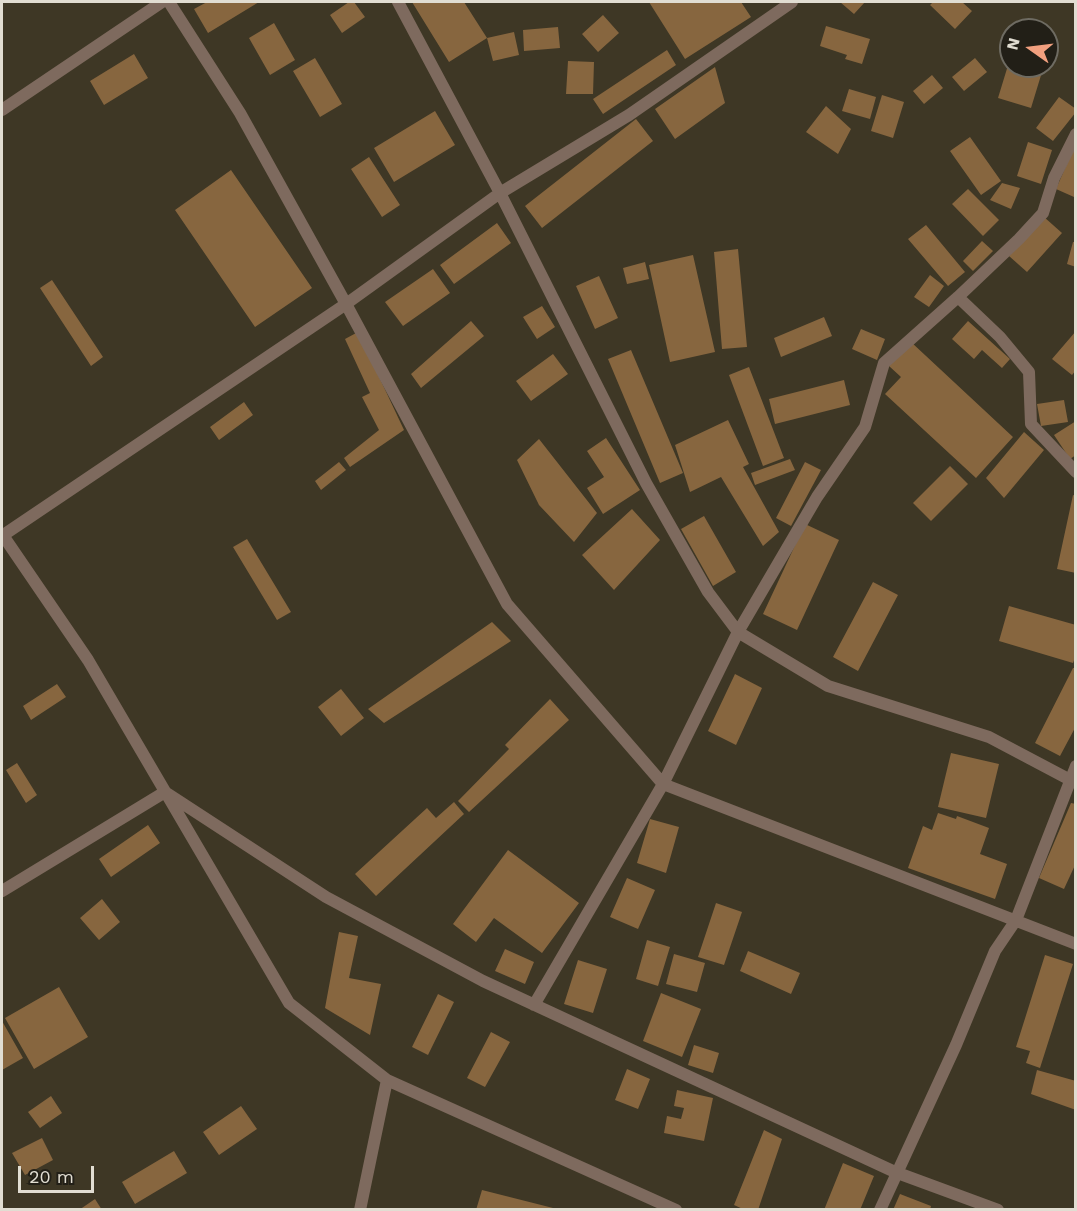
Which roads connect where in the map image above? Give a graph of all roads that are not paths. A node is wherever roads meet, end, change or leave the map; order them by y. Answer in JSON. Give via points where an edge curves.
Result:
{"nodes":[{"id":1,"x":162,"y":2,"type":"edge"},
{"id":2,"x":169,"y":2,"type":"edge"},
{"id":3,"x":398,"y":2,"type":"edge"},
{"id":4,"x":792,"y":2,"type":"edge"},
{"id":5,"x":2,"y":110,"type":"edge"},
{"id":6,"x":1076,"y":134,"type":"edge"},
{"id":7,"x":500,"y":193,"type":"junction"},
{"id":8,"x":958,"y":297,"type":"junction"},
{"id":9,"x":346,"y":304,"type":"junction"},
{"id":10,"x":1076,"y":472,"type":"edge"},
{"id":11,"x":2,"y":535,"type":"edge"},
{"id":12,"x":738,"y":632,"type":"junction"},
{"id":13,"x":1076,"y":766,"type":"edge"},
{"id":14,"x":1072,"y":782,"type":"edge"},
{"id":15,"x":663,"y":784,"type":"junction"},
{"id":16,"x":165,"y":792,"type":"junction"},
{"id":17,"x":2,"y":891,"type":"edge"},
{"id":18,"x":1016,"y":920,"type":"junction"},
{"id":19,"x":1076,"y":944,"type":"edge"},
{"id":20,"x":534,"y":1005,"type":"junction"},
{"id":21,"x":387,"y":1080,"type":"junction"},
{"id":22,"x":895,"y":1172,"type":"junction"},
{"id":23,"x":360,"y":1209,"type":"edge"},
{"id":24,"x":676,"y":1209,"type":"edge"},
{"id":25,"x":880,"y":1209,"type":"edge"},
{"id":26,"x":998,"y":1209,"type":"edge"}],
"edges":[{"from":1,"to":5,"type":"street"},
{"from":2,"to":9,"type":"street","via":[[240,113]]},
{"from":3,"to":7,"type":"street"},
{"from":4,"to":7,"type":"street","via":[[629,115]]},
{"from":6,"to":8,"type":"street","via":[[1054,178],[1043,213]]},
{"from":7,"to":9,"type":"street"},
{"from":7,"to":12,"type":"street","via":[[646,483],[708,592]]},
{"from":8,"to":10,"type":"street","via":[[1000,337],[1029,372],[1031,424]]},
{"from":8,"to":12,"type":"street","via":[[884,363],[865,427],[818,497]]},
{"from":9,"to":11,"type":"street"},
{"from":9,"to":15,"type":"street","via":[[507,604]]},
{"from":11,"to":16,"type":"street","via":[[88,660]]},
{"from":12,"to":14,"type":"street","via":[[828,686],[989,737]]},
{"from":12,"to":15,"type":"street"},
{"from":13,"to":14,"type":"street"},
{"from":14,"to":18,"type":"street"},
{"from":15,"to":18,"type":"street"},
{"from":15,"to":20,"type":"street"},
{"from":16,"to":17,"type":"street"},
{"from":16,"to":20,"type":"street","via":[[326,897]]},
{"from":16,"to":21,"type":"street","via":[[288,1003]]},
{"from":18,"to":19,"type":"street"},
{"from":18,"to":22,"type":"street","via":[[995,951],[956,1045]]},
{"from":20,"to":22,"type":"street"},
{"from":21,"to":23,"type":"street"},
{"from":21,"to":24,"type":"street"},
{"from":22,"to":25,"type":"street"},
{"from":22,"to":26,"type":"street"}]}
